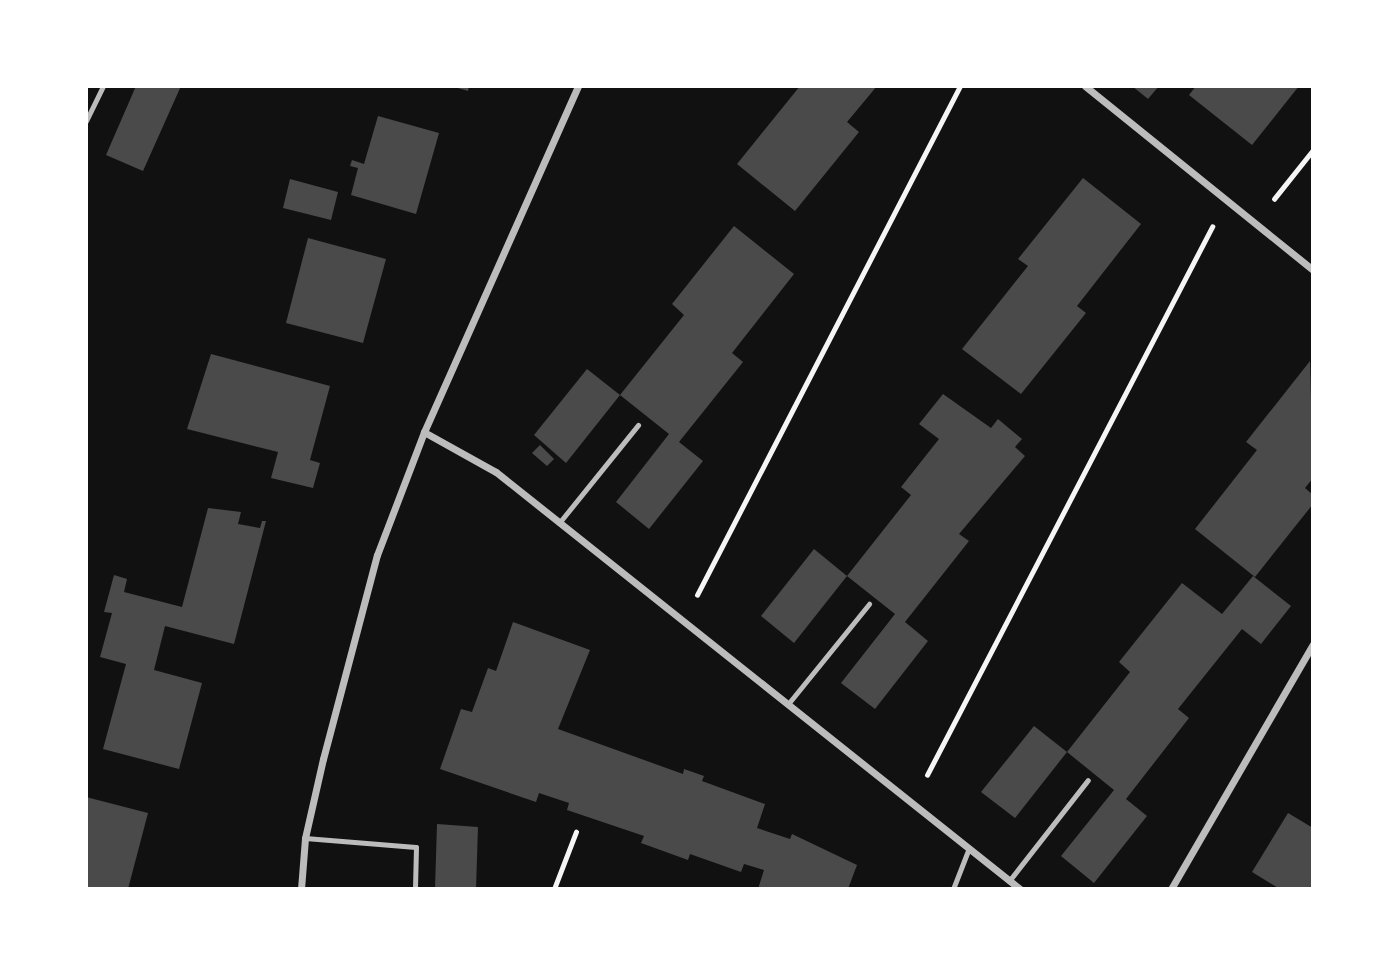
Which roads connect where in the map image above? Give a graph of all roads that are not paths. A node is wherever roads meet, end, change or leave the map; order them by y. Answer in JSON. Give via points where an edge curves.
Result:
{"nodes":[{"id":1,"x":103,"y":86,"type":"edge"},
{"id":2,"x":578,"y":86,"type":"edge"},
{"id":3,"x":1085,"y":86,"type":"edge"},
{"id":4,"x":86,"y":121,"type":"edge"},
{"id":5,"x":1313,"y":270,"type":"edge"},
{"id":6,"x":638,"y":425,"type":"dead end"},
{"id":7,"x":424,"y":432,"type":"junction"},
{"id":8,"x":559,"y":523,"type":"junction"},
{"id":9,"x":869,"y":604,"type":"dead end"},
{"id":10,"x":1313,"y":644,"type":"edge"},
{"id":11,"x":788,"y":704,"type":"junction"},
{"id":12,"x":1088,"y":780,"type":"dead end"},
{"id":13,"x":305,"y":838,"type":"junction"},
{"id":14,"x":969,"y":848,"type":"junction"},
{"id":15,"x":1009,"y":881,"type":"junction"},
{"id":16,"x":301,"y":889,"type":"edge"},
{"id":17,"x":415,"y":889,"type":"edge"},
{"id":18,"x":953,"y":889,"type":"edge"},
{"id":19,"x":1020,"y":889,"type":"edge"},
{"id":20,"x":1171,"y":889,"type":"edge"}],
"edges":[{"from":1,"to":4,"type":"lane"},
{"from":2,"to":7,"type":"street"},
{"from":3,"to":5,"type":"street"},
{"from":6,"to":8,"type":"lane"},
{"from":7,"to":8,"type":"street","via":[[496,472]]},
{"from":7,"to":13,"type":"street","via":[[377,555]]},
{"from":8,"to":11,"type":"street"},
{"from":9,"to":11,"type":"lane"},
{"from":10,"to":20,"type":"street"},
{"from":11,"to":14,"type":"street"},
{"from":12,"to":15,"type":"lane"},
{"from":13,"to":16,"type":"street"},
{"from":13,"to":17,"type":"lane","via":[[416,847]]},
{"from":14,"to":15,"type":"street"},
{"from":14,"to":18,"type":"lane"},
{"from":15,"to":19,"type":"street"}]}
